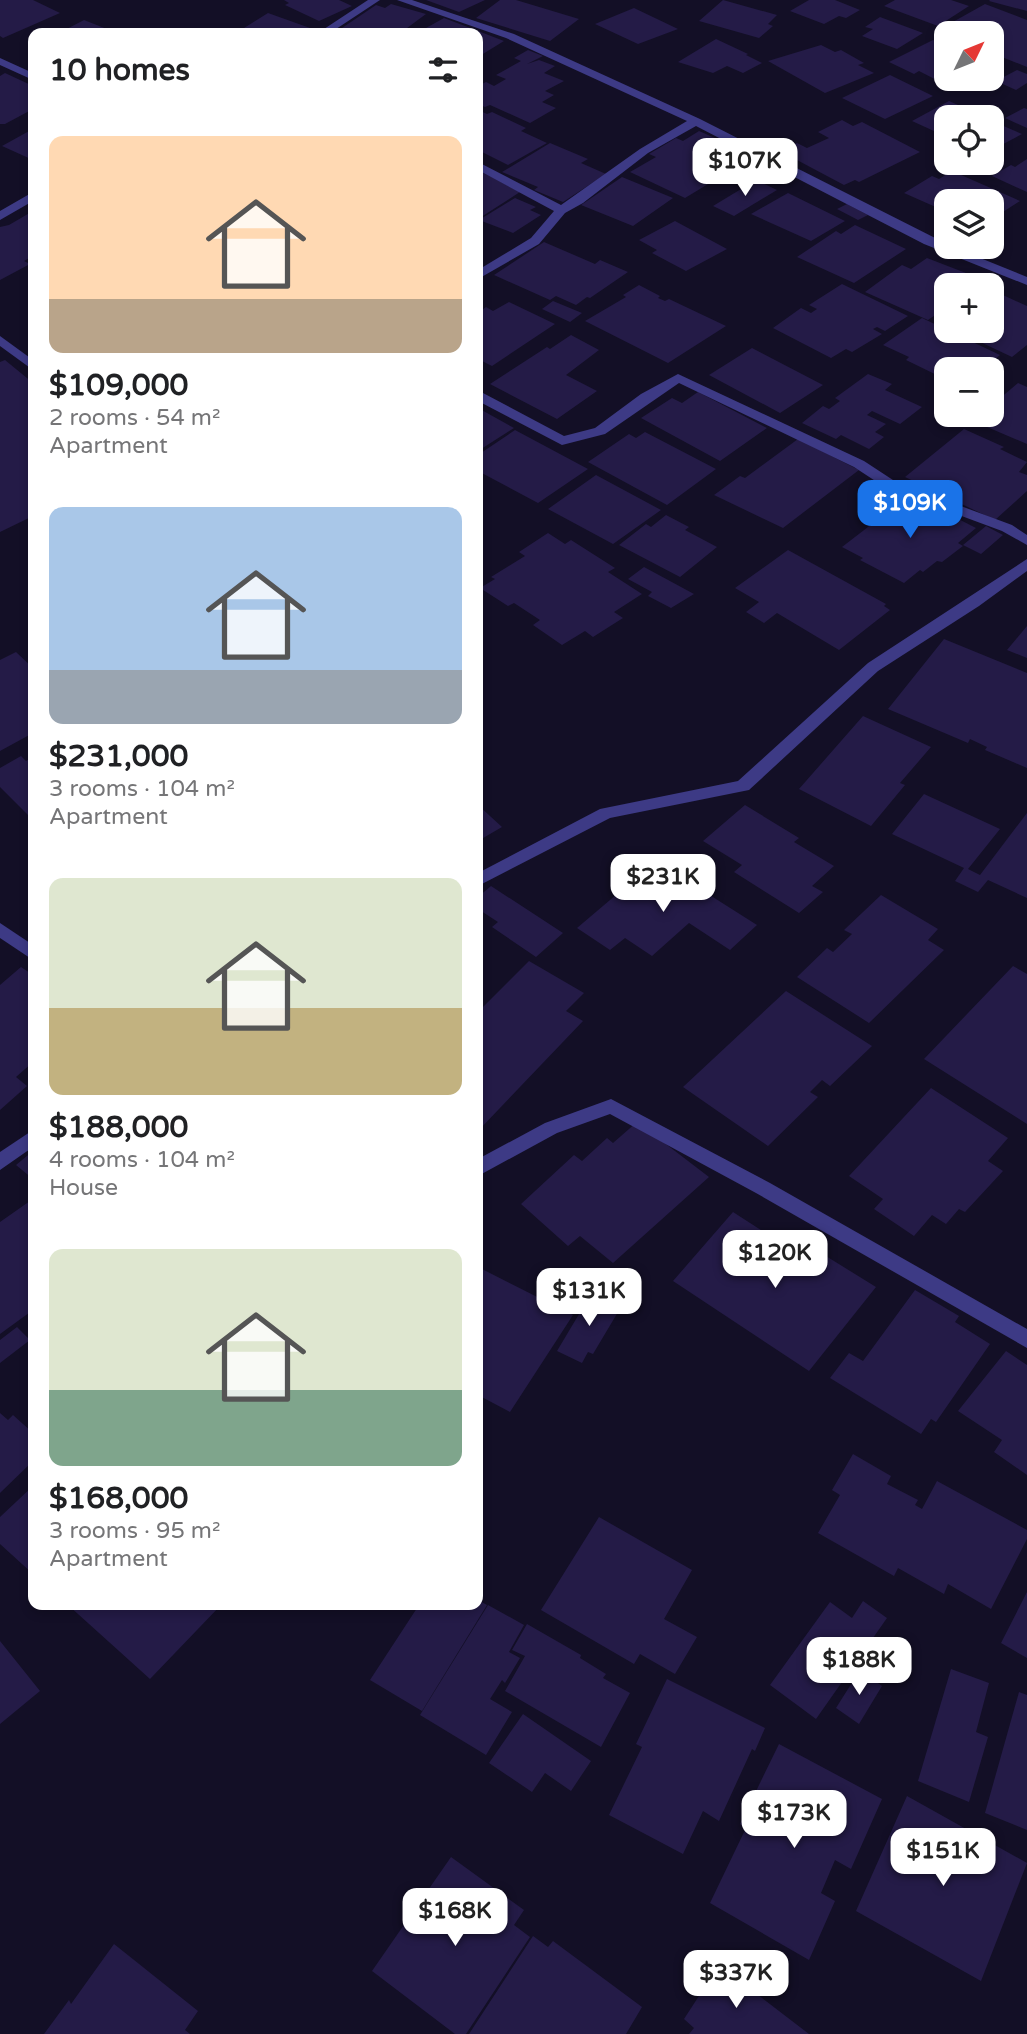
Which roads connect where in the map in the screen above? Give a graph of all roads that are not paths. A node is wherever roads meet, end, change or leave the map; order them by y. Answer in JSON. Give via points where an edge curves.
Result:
{"nodes":[{"id":1,"x":375,"y":0,"type":"edge"},
{"id":2,"x":402,"y":0,"type":"edge"},
{"id":3,"x":331,"y":28,"type":"edge"},
{"id":4,"x":0,"y":61,"type":"edge"},
{"id":5,"x":28,"y":75,"type":"edge"},
{"id":6,"x":696,"y":121,"type":"junction"},
{"id":7,"x":483,"y":169,"type":"edge"},
{"id":8,"x":28,"y":199,"type":"edge"},
{"id":9,"x":561,"y":210,"type":"junction"},
{"id":10,"x":0,"y":216,"type":"edge"},
{"id":11,"x":483,"y":272,"type":"edge"},
{"id":12,"x":1027,"y":281,"type":"edge"},
{"id":13,"x":0,"y":340,"type":"edge"},
{"id":14,"x":28,"y":362,"type":"edge"},
{"id":15,"x":483,"y":399,"type":"edge"},
{"id":16,"x":1027,"y":541,"type":"edge"},
{"id":17,"x":1027,"y":564,"type":"edge"},
{"id":18,"x":483,"y":877,"type":"edge"},
{"id":19,"x":0,"y":929,"type":"edge"},
{"id":20,"x":28,"y":950,"type":"edge"},
{"id":21,"x":28,"y":1141,"type":"edge"},
{"id":22,"x":0,"y":1162,"type":"edge"},
{"id":23,"x":483,"y":1165,"type":"edge"},
{"id":24,"x":1027,"y":1339,"type":"edge"}],
"edges":[{"from":1,"to":3,"type":"street"},
{"from":2,"to":6,"type":"street","via":[[510,36]]},
{"from":4,"to":5,"type":"street"},
{"from":6,"to":9,"type":"street","via":[[644,151]]},
{"from":6,"to":12,"type":"street","via":[[928,241]]},
{"from":7,"to":9,"type":"street"},
{"from":8,"to":10,"type":"street"},
{"from":9,"to":11,"type":"street","via":[[535,241]]},
{"from":13,"to":14,"type":"street"},
{"from":15,"to":16,"type":"street","via":[[562,441],[600,431],[678,378],[859,464],[891,485],[1007,528]]},
{"from":17,"to":18,"type":"street","via":[[873,667],[743,786],[606,813]]},
{"from":19,"to":20,"type":"street"},
{"from":21,"to":22,"type":"street"},
{"from":23,"to":24,"type":"street","via":[[551,1128],[611,1106]]}]}
